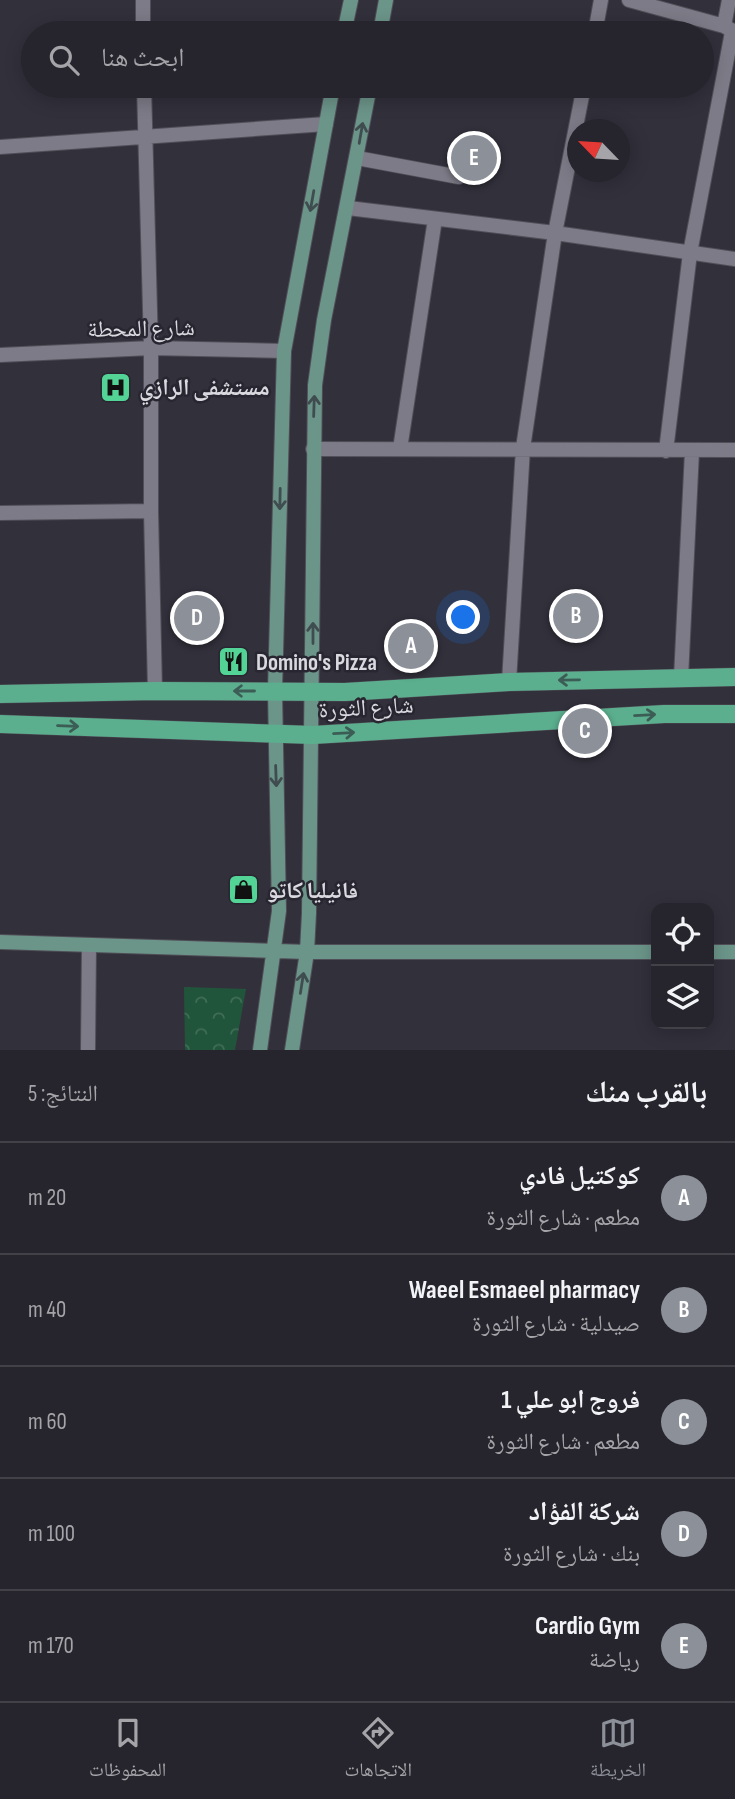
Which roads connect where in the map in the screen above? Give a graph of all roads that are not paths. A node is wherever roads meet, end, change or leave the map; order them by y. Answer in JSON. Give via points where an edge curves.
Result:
{"nodes":[{"id":1,"x":143,"y":0,"type":"edge"},
{"id":2,"x":351,"y":0,"type":"edge"},
{"id":3,"x":386,"y":0,"type":"edge"},
{"id":4,"x":601,"y":0,"type":"edge"},
{"id":5,"x":629,"y":0,"type":"edge"},
{"id":6,"x":729,"y":0,"type":"edge"},
{"id":7,"x":143,"y":21,"type":"edge"},
{"id":8,"x":347,"y":21,"type":"edge"},
{"id":9,"x":382,"y":21,"type":"edge"},
{"id":10,"x":597,"y":21,"type":"edge"},
{"id":11,"x":700,"y":21,"type":"edge"},
{"id":12,"x":714,"y":25,"type":"edge"},
{"id":13,"x":731,"y":30,"type":"edge"},
{"id":14,"x":144,"y":98,"type":"edge"},
{"id":15,"x":331,"y":98,"type":"edge"},
{"id":16,"x":368,"y":98,"type":"edge"},
{"id":17,"x":582,"y":98,"type":"edge"},
{"id":18,"x":326,"y":124,"type":"junction"},
{"id":19,"x":145,"y":136,"type":"junction"},
{"id":20,"x":0,"y":147,"type":"edge"},
{"id":21,"x":357,"y":158,"type":"junction"},
{"id":22,"x":459,"y":177,"type":"dead end"},
{"id":23,"x":348,"y":208,"type":"junction"},
{"id":24,"x":435,"y":219,"type":"junction"},
{"id":25,"x":555,"y":233,"type":"junction"},
{"id":26,"x":690,"y":253,"type":"junction"},
{"id":27,"x":735,"y":258,"type":"edge"},
{"id":28,"x":151,"y":348,"type":"junction"},
{"id":29,"x":284,"y":351,"type":"junction"},
{"id":30,"x":0,"y":355,"type":"edge"},
{"id":31,"x":313,"y":449,"type":"junction"},
{"id":32,"x":400,"y":449,"type":"junction"},
{"id":33,"x":523,"y":449,"type":"junction"},
{"id":34,"x":735,"y":450,"type":"edge"},
{"id":35,"x":666,"y":451,"type":"junction"},
{"id":36,"x":692,"y":451,"type":"junction"},
{"id":37,"x":150,"y":511,"type":"junction"},
{"id":38,"x":0,"y":513,"type":"edge"},
{"id":39,"x":735,"y":677,"type":"edge"},
{"id":40,"x":681,"y":678,"type":"junction"},
{"id":41,"x":509,"y":682,"type":"junction"},
{"id":42,"x":155,"y":691,"type":"junction"},
{"id":43,"x":275,"y":691,"type":"junction"},
{"id":44,"x":313,"y":692,"type":"junction"},
{"id":45,"x":0,"y":694,"type":"edge"},
{"id":46,"x":735,"y":714,"type":"edge"},
{"id":47,"x":0,"y":724,"type":"edge"},
{"id":48,"x":275,"y":735,"type":"junction"},
{"id":49,"x":313,"y":735,"type":"junction"},
{"id":50,"x":0,"y":943,"type":"edge"},
{"id":51,"x":89,"y":946,"type":"junction"},
{"id":52,"x":274,"y":950,"type":"junction"},
{"id":53,"x":714,"y":951,"type":"edge"},
{"id":54,"x":735,"y":951,"type":"edge"},
{"id":55,"x":307,"y":952,"type":"junction"},
{"id":56,"x":651,"y":952,"type":"edge"},
{"id":57,"x":88,"y":1050,"type":"edge"},
{"id":58,"x":260,"y":1050,"type":"edge"},
{"id":59,"x":292,"y":1050,"type":"edge"}],
"edges":[{"from":1,"to":7,"type":"street"},
{"from":2,"to":8,"type":"main road"},
{"from":3,"to":9,"type":"main road"},
{"from":4,"to":10,"type":"street"},
{"from":5,"to":11,"type":"street"},
{"from":6,"to":13,"type":"street"},
{"from":12,"to":13,"type":"street"},
{"from":13,"to":26,"type":"street"},
{"from":14,"to":19,"type":"street"},
{"from":15,"to":18,"type":"main road"},
{"from":21,"to":16,"type":"main road","one_way":true},
{"from":17,"to":25,"type":"street"},
{"from":18,"to":19,"type":"street"},
{"from":18,"to":29,"type":"main road","one_way":true},
{"from":19,"to":20,"type":"street"},
{"from":19,"to":28,"type":"street"},
{"from":21,"to":22,"type":"street"},
{"from":21,"to":23,"type":"main road"},
{"from":23,"to":24,"type":"street"},
{"from":31,"to":23,"type":"main road","one_way":true,"via":[[322,333]]},
{"from":24,"to":25,"type":"street"},
{"from":24,"to":32,"type":"street"},
{"from":25,"to":26,"type":"street"},
{"from":25,"to":33,"type":"street"},
{"from":26,"to":27,"type":"street"},
{"from":26,"to":35,"type":"street"},
{"from":28,"to":29,"type":"street","name":"شارع المحطة"},
{"from":28,"to":30,"type":"street","name":"شارع المحطة"},
{"from":28,"to":37,"type":"street"},
{"from":29,"to":43,"type":"main road","one_way":true},
{"from":31,"to":32,"type":"street"},
{"from":44,"to":31,"type":"main road","one_way":true},
{"from":32,"to":33,"type":"street"},
{"from":33,"to":35,"type":"street"},
{"from":33,"to":41,"type":"street"},
{"from":34,"to":36,"type":"street"},
{"from":35,"to":36,"type":"street"},
{"from":36,"to":40,"type":"street"},
{"from":37,"to":38,"type":"street"},
{"from":37,"to":42,"type":"street"},
{"from":39,"to":40,"type":"main road","name":"شارع الثورة"},
{"from":40,"to":41,"type":"main road","name":"شارع الثورة","one_way":true},
{"from":41,"to":44,"type":"main road","name":"شارع الثورة"},
{"from":43,"to":42,"type":"main road","name":"شارع الثورة","one_way":true},
{"from":42,"to":45,"type":"main road","name":"شارع الثورة"},
{"from":43,"to":44,"type":"main road","name":"شارع الثورة"},
{"from":43,"to":48,"type":"main road"},
{"from":44,"to":49,"type":"main road"},
{"from":49,"to":46,"type":"main road","name":"شارع الثورة","one_way":true,"via":[[664,714]]},
{"from":47,"to":48,"type":"main road","name":"شارع الثورة","one_way":true},
{"from":48,"to":49,"type":"main road","name":"شارع الثورة"},
{"from":48,"to":52,"type":"main road","one_way":true,"via":[[280,891]]},
{"from":49,"to":55,"type":"main road"},
{"from":50,"to":51,"type":"main road"},
{"from":51,"to":52,"type":"main road"},
{"from":51,"to":57,"type":"street"},
{"from":52,"to":55,"type":"main road"},
{"from":52,"to":58,"type":"main road"},
{"from":53,"to":54,"type":"main road"},
{"from":55,"to":56,"type":"main road"},
{"from":59,"to":55,"type":"main road","one_way":true}]}
